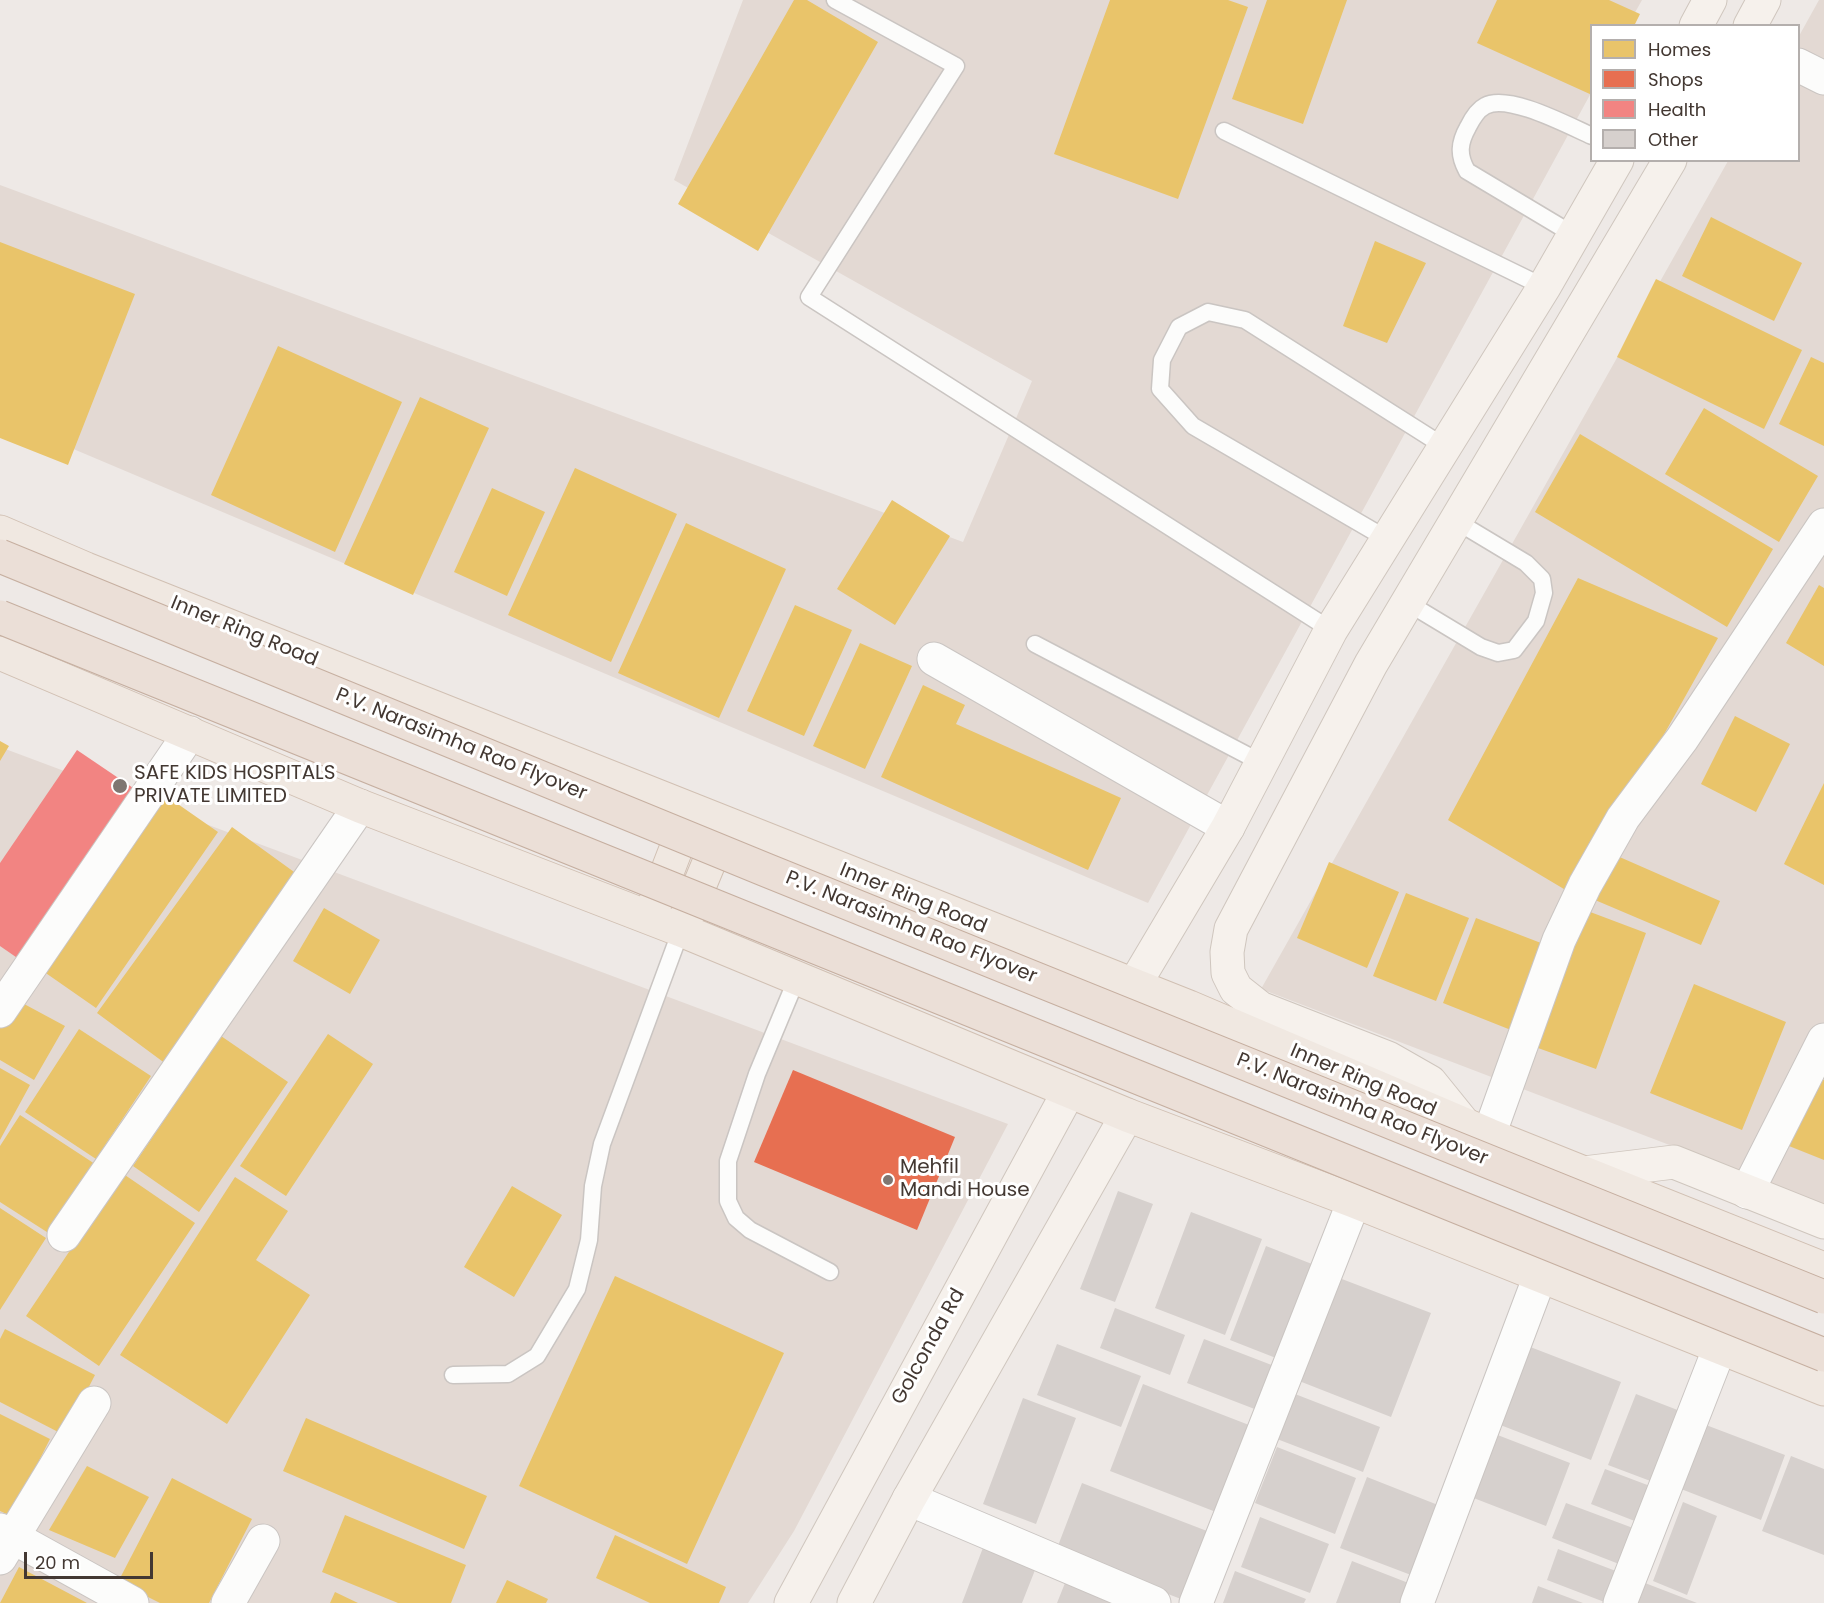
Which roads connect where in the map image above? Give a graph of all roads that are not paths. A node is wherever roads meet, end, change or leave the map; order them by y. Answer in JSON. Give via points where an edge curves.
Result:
{"nodes":[{"id":1,"x":834,"y":0,"type":"edge"},
{"id":2,"x":1710,"y":0,"type":"edge"},
{"id":3,"x":1764,"y":0,"type":"edge"},
{"id":4,"x":1697,"y":24,"type":"edge"},
{"id":5,"x":1751,"y":24,"type":"edge"},
{"id":6,"x":1800,"y":66,"type":"edge"},
{"id":7,"x":1824,"y":78,"type":"edge"},
{"id":8,"x":1224,"y":131,"type":"dead end"},
{"id":9,"x":1590,"y":135,"type":"edge"},
{"id":10,"x":1616,"y":162,"type":"edge"},
{"id":11,"x":1669,"y":162,"type":"edge"},
{"id":12,"x":1574,"y":236,"type":"junction"},
{"id":13,"x":1544,"y":287,"type":"junction"},
{"id":14,"x":1445,"y":447,"type":"junction"},
{"id":15,"x":1456,"y":521,"type":"junction"},
{"id":16,"x":1824,"y":525,"type":"edge"},
{"id":17,"x":0,"y":532,"type":"edge"},
{"id":18,"x":1387,"y":539,"type":"junction"},
{"id":19,"x":0,"y":556,"type":"edge"},
{"id":20,"x":1408,"y":603,"type":"junction"},
{"id":21,"x":0,"y":617,"type":"edge"},
{"id":22,"x":1331,"y":630,"type":"junction"},
{"id":23,"x":1035,"y":644,"type":"dead end"},
{"id":24,"x":0,"y":653,"type":"edge"},
{"id":25,"x":933,"y":659,"type":"dead end"},
{"id":26,"x":190,"y":733,"type":"junction"},
{"id":27,"x":1262,"y":763,"type":"junction"},
{"id":28,"x":360,"y":806,"type":"junction"},
{"id":29,"x":691,"y":810,"type":"junction"},
{"id":30,"x":725,"y":824,"type":"junction"},
{"id":31,"x":1228,"y":827,"type":"junction"},
{"id":32,"x":649,"y":918,"type":"junction"},
{"id":33,"x":681,"y":930,"type":"junction"},
{"id":34,"x":797,"y":978,"type":"junction"},
{"id":35,"x":1133,"y":987,"type":"junction"},
{"id":36,"x":0,"y":1011,"type":"edge"},
{"id":37,"x":1824,"y":1040,"type":"edge"},
{"id":38,"x":1069,"y":1091,"type":"junction"},
{"id":39,"x":1127,"y":1115,"type":"junction"},
{"id":40,"x":1477,"y":1130,"type":"junction"},
{"id":41,"x":1584,"y":1173,"type":"junction"},
{"id":42,"x":1747,"y":1192,"type":"junction"},
{"id":43,"x":1354,"y":1201,"type":"junction"},
{"id":44,"x":1824,"y":1222,"type":"edge"},
{"id":45,"x":64,"y":1234,"type":"dead end"},
{"id":46,"x":1824,"y":1269,"type":"edge"},
{"id":47,"x":830,"y":1272,"type":"dead end"},
{"id":48,"x":1540,"y":1276,"type":"junction"},
{"id":49,"x":1824,"y":1297,"type":"edge"},
{"id":50,"x":1720,"y":1347,"type":"junction"},
{"id":51,"x":1824,"y":1355,"type":"edge"},
{"id":52,"x":453,"y":1375,"type":"dead end"},
{"id":53,"x":1824,"y":1389,"type":"edge"},
{"id":54,"x":94,"y":1403,"type":"dead end"},
{"id":55,"x":909,"y":1499,"type":"junction"},
{"id":56,"x":263,"y":1541,"type":"dead end"},
{"id":57,"x":4,"y":1542,"type":"edge"},
{"id":58,"x":132,"y":1603,"type":"edge"},
{"id":59,"x":228,"y":1603,"type":"edge"},
{"id":60,"x":791,"y":1603,"type":"edge"},
{"id":61,"x":854,"y":1603,"type":"edge"},
{"id":62,"x":1154,"y":1603,"type":"edge"},
{"id":63,"x":1196,"y":1603,"type":"edge"},
{"id":64,"x":1417,"y":1603,"type":"edge"},
{"id":65,"x":1620,"y":1603,"type":"edge"}],
"edges":[{"from":1,"to":22,"type":"lane","via":[[956,66],[809,297]]},
{"from":2,"to":4,"type":"street"},
{"from":3,"to":5,"type":"street"},
{"from":6,"to":7,"type":"street"},
{"from":8,"to":13,"type":"lane"},
{"from":9,"to":12,"type":"lane","via":[[1506,103],[1486,105],[1473,117],[1462,138],[1460,158],[1467,171]]},
{"from":10,"to":12,"type":"street"},
{"from":11,"to":15,"type":"street"},
{"from":12,"to":13,"type":"street"},
{"from":13,"to":14,"type":"street"},
{"from":14,"to":18,"type":"street"},
{"from":14,"to":18,"type":"lane","via":[[1245,320],[1208,312],[1179,327],[1162,360],[1160,389],[1193,426]]},
{"from":15,"to":20,"type":"street"},
{"from":15,"to":20,"type":"lane","via":[[1526,562],[1542,579],[1544,593],[1536,621],[1514,650],[1498,653],[1480,647]]},
{"from":16,"to":40,"type":"street","via":[[1682,739],[1623,818],[1559,940]]},
{"from":17,"to":29,"type":"main road","name":"Inner Ring Road"},
{"from":18,"to":22,"type":"street"},
{"from":19,"to":49,"type":"highway","name":"P.V. Narasimha Rao Flyover","bridge":true},
{"from":20,"to":40,"type":"street","via":[[1371,664],[1231,928],[1228,973],[1236,989],[1260,1008],[1388,1058],[1430,1082]]},
{"from":21,"to":51,"type":"highway","bridge":true},
{"from":22,"to":27,"type":"street"},
{"from":23,"to":27,"type":"lane"},
{"from":24,"to":26,"type":"main road"},
{"from":25,"to":31,"type":"street"},
{"from":26,"to":28,"type":"main road"},
{"from":26,"to":36,"type":"street"},
{"from":27,"to":31,"type":"street"},
{"from":28,"to":32,"type":"main road"},
{"from":28,"to":45,"type":"street"},
{"from":29,"to":30,"type":"main road","name":"Inner Ring Road"},
{"from":29,"to":32,"type":"main road"},
{"from":30,"to":33,"type":"main road"},
{"from":30,"to":35,"type":"main road","name":"Inner Ring Road"},
{"from":31,"to":35,"type":"street"},
{"from":32,"to":33,"type":"main road"},
{"from":33,"to":34,"type":"main road"},
{"from":33,"to":52,"type":"lane","via":[[602,1144],[593,1186],[589,1240],[577,1289],[537,1356],[508,1374]]},
{"from":34,"to":38,"type":"main road"},
{"from":34,"to":47,"type":"lane","via":[[757,1074],[728,1161],[728,1201],[736,1218],[750,1230]]},
{"from":35,"to":40,"type":"main road","name":"Inner Ring Road","via":[[1189,1006]]},
{"from":37,"to":42,"type":"street"},
{"from":38,"to":39,"type":"main road"},
{"from":38,"to":60,"type":"street","name":"Golconda Rd"},
{"from":39,"to":43,"type":"main road"},
{"from":39,"to":55,"type":"street"},
{"from":40,"to":41,"type":"main road","name":"Inner Ring Road"},
{"from":41,"to":42,"type":"street","via":[[1674,1162]]},
{"from":41,"to":46,"type":"main road","name":"Inner Ring Road"},
{"from":42,"to":44,"type":"street"},
{"from":43,"to":48,"type":"main road"},
{"from":43,"to":63,"type":"street"},
{"from":48,"to":50,"type":"main road"},
{"from":48,"to":64,"type":"street"},
{"from":50,"to":53,"type":"main road"},
{"from":50,"to":65,"type":"street"},
{"from":54,"to":57,"type":"street"},
{"from":55,"to":61,"type":"street"},
{"from":55,"to":62,"type":"street"},
{"from":56,"to":59,"type":"street"},
{"from":57,"to":58,"type":"street"}]}
